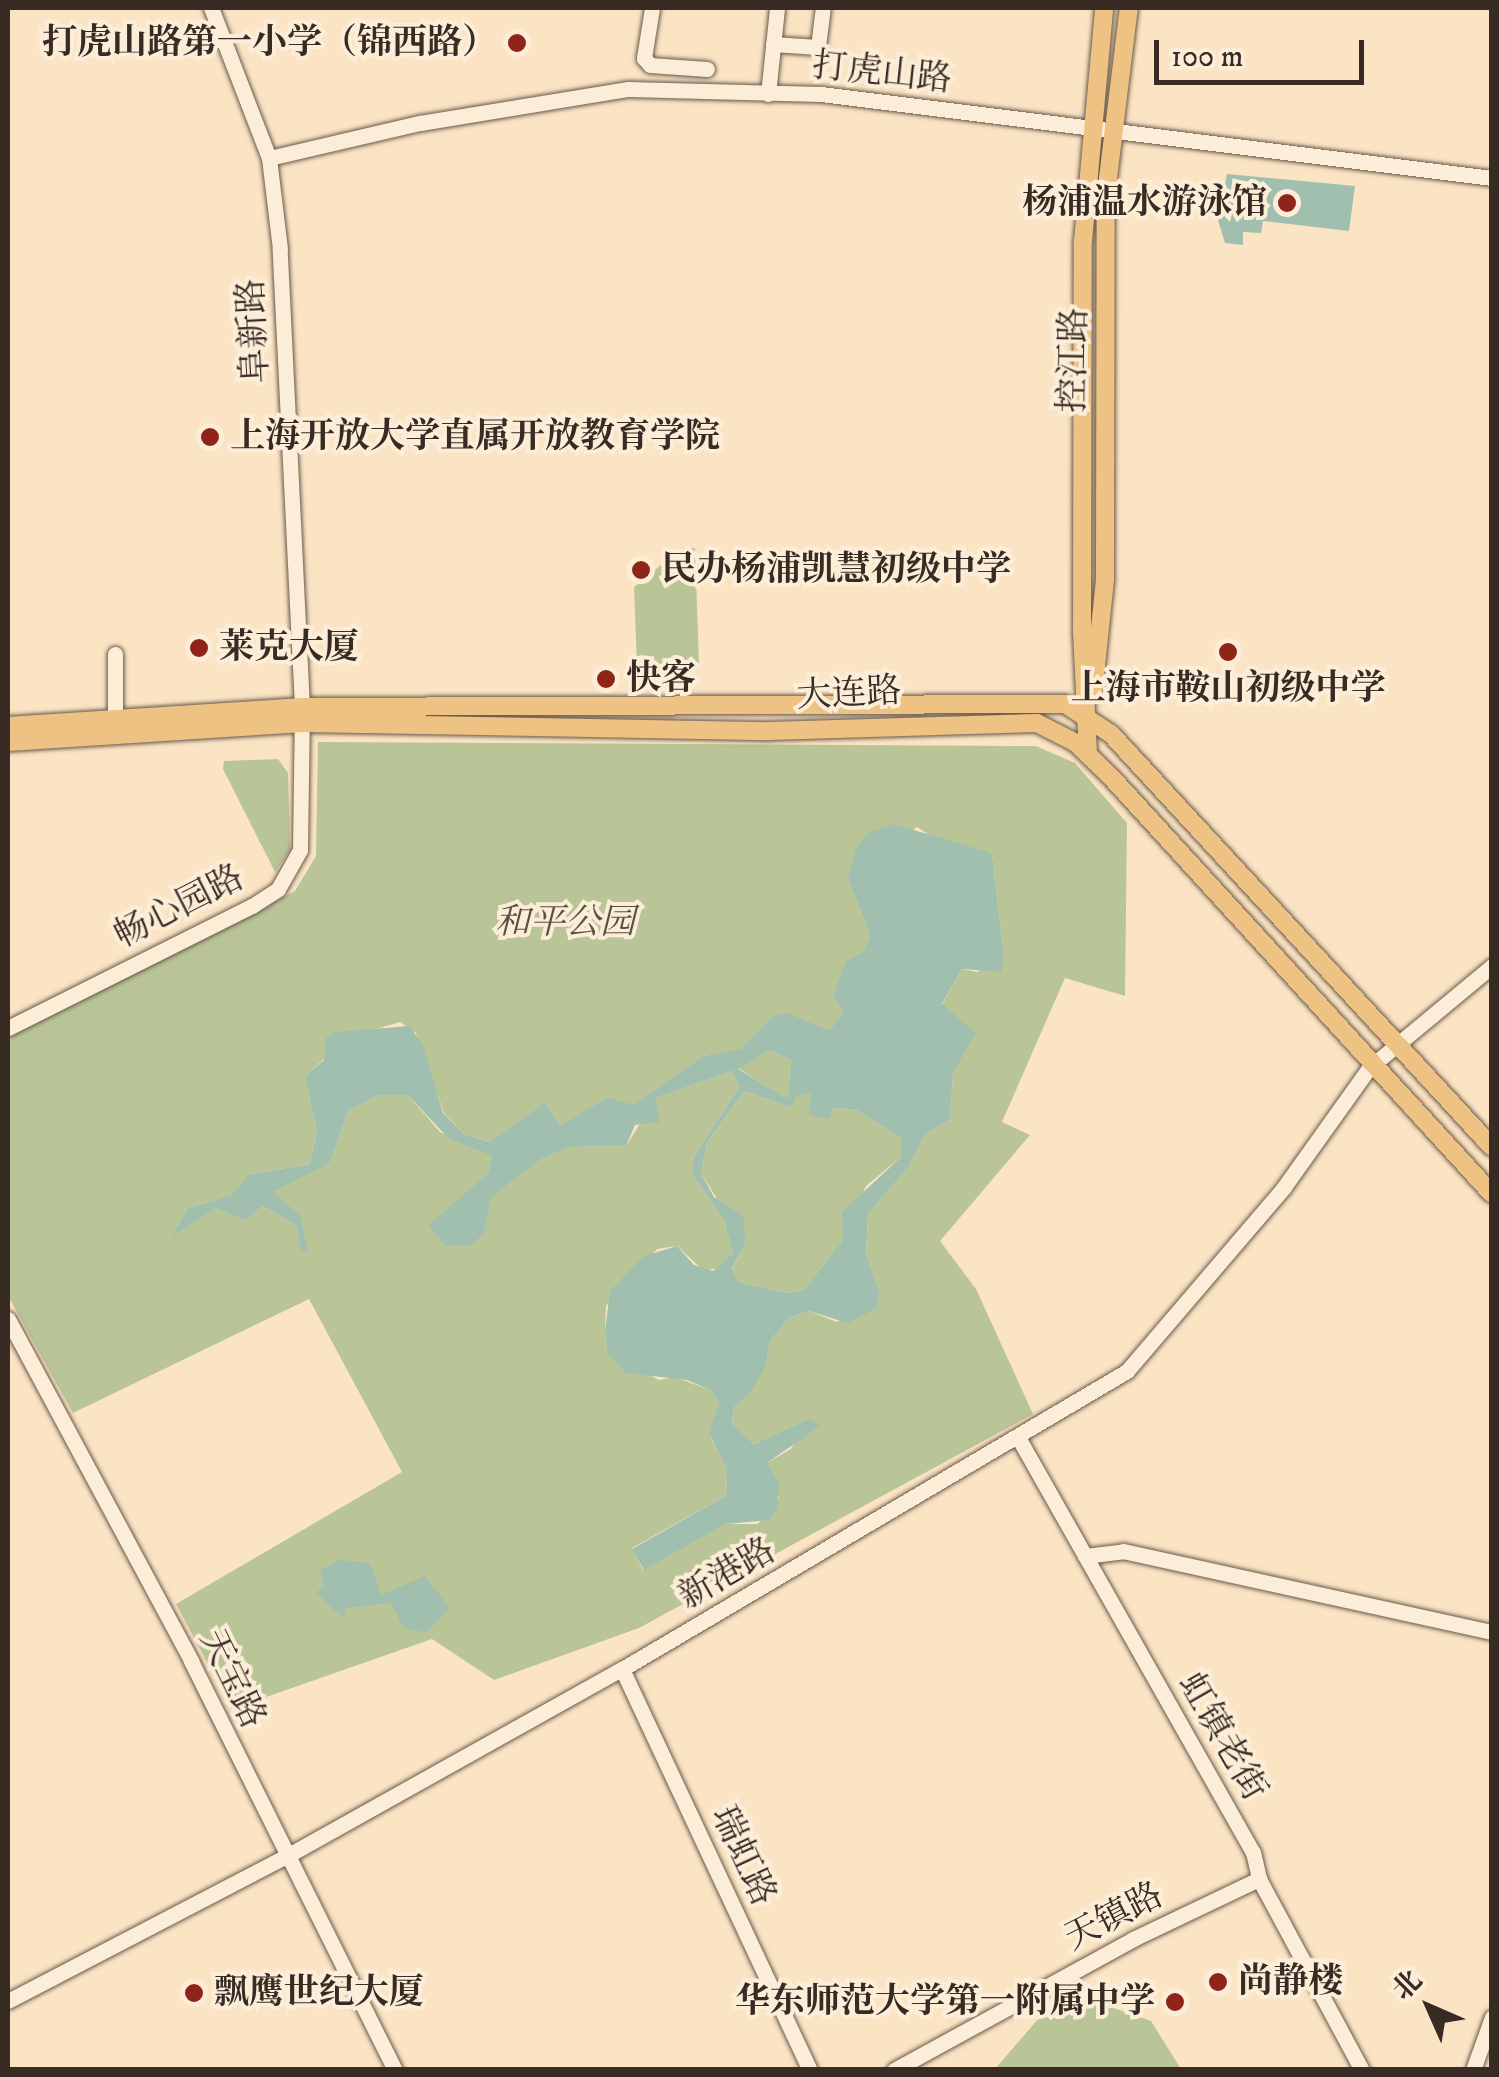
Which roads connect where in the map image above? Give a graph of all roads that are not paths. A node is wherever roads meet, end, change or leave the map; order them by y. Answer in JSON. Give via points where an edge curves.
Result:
{"nodes":[{"id":1,"x":211,"y":8,"type":"edge"},
{"id":2,"x":652,"y":8,"type":"edge"},
{"id":3,"x":777,"y":8,"type":"edge"},
{"id":4,"x":823,"y":8,"type":"edge"},
{"id":5,"x":1104,"y":8,"type":"edge"},
{"id":6,"x":1128,"y":8,"type":"edge"},
{"id":7,"x":773,"y":44,"type":"junction"},
{"id":8,"x":706,"y":70,"type":"dead end"},
{"id":9,"x":768,"y":94,"type":"junction"},
{"id":10,"x":1088,"y":126,"type":"junction"},
{"id":11,"x":1115,"y":128,"type":"junction"},
{"id":12,"x":269,"y":158,"type":"junction"},
{"id":13,"x":1492,"y":178,"type":"edge"},
{"id":14,"x":115,"y":654,"type":"dead end"},
{"id":15,"x":1090,"y":714,"type":"junction"},
{"id":16,"x":302,"y":715,"type":"junction"},
{"id":17,"x":115,"y":721,"type":"junction"},
{"id":18,"x":8,"y":726,"type":"edge"},
{"id":19,"x":8,"y":742,"type":"edge"},
{"id":20,"x":1088,"y":754,"type":"junction"},
{"id":21,"x":1492,"y":966,"type":"edge"},
{"id":22,"x":8,"y":1028,"type":"edge"},
{"id":23,"x":1397,"y":1047,"type":"junction"},
{"id":24,"x":1370,"y":1068,"type":"junction"},
{"id":25,"x":1492,"y":1147,"type":"edge"},
{"id":26,"x":1492,"y":1194,"type":"edge"},
{"id":27,"x":8,"y":1319,"type":"edge"},
{"id":28,"x":1019,"y":1439,"type":"junction"},
{"id":29,"x":1085,"y":1556,"type":"junction"},
{"id":30,"x":1492,"y":1632,"type":"edge"},
{"id":31,"x":622,"y":1669,"type":"junction"},
{"id":32,"x":285,"y":1857,"type":"junction"},
{"id":33,"x":1259,"y":1879,"type":"junction"},
{"id":34,"x":8,"y":2001,"type":"edge"},
{"id":35,"x":1492,"y":2017,"type":"edge"},
{"id":36,"x":395,"y":2070,"type":"edge"},
{"id":37,"x":810,"y":2070,"type":"edge"},
{"id":38,"x":894,"y":2070,"type":"edge"},
{"id":39,"x":1362,"y":2070,"type":"edge"},
{"id":40,"x":1472,"y":2070,"type":"edge"}],
"edges":[{"from":1,"to":12,"type":"street","name":"阜新路"},
{"from":2,"to":8,"type":"street","via":[[644,58],[650,66]]},
{"from":3,"to":7,"type":"street"},
{"from":4,"to":7,"type":"street","via":[[818,47]]},
{"from":5,"to":10,"type":"main road","name":"控江路"},
{"from":6,"to":11,"type":"main road","name":"控江路"},
{"from":7,"to":9,"type":"street"},
{"from":9,"to":10,"type":"street","name":"打虎山路","via":[[821,94]]},
{"from":9,"to":12,"type":"street","name":"打虎山路","via":[[628,89]]},
{"from":10,"to":11,"type":"street","name":"打虎山路"},
{"from":10,"to":15,"type":"main road","name":"控江路","via":[[1081,507],[1082,670]]},
{"from":11,"to":13,"type":"street","name":"打虎山路"},
{"from":11,"to":15,"type":"main road","name":"控江路","via":[[1106,194],[1106,579]]},
{"from":12,"to":16,"type":"street","name":"阜新路","via":[[280,249]]},
{"from":14,"to":17,"type":"street"},
{"from":15,"to":16,"type":"main road","name":"大连路","via":[[1044,702]]},
{"from":15,"to":20,"type":"main road","name":"控江路"},
{"from":15,"to":23,"type":"main road"},
{"from":16,"to":17,"type":"main road","name":"大连路"},
{"from":16,"to":19,"type":"main road","name":"大连路"},
{"from":16,"to":20,"type":"main road","name":"大连路","via":[[769,731],[1017,720],[1060,732]]},
{"from":16,"to":22,"type":"street","name":"畅心园路","via":[[300,850],[278,889]]},
{"from":17,"to":18,"type":"main road","name":"大连路"},
{"from":20,"to":24,"type":"main road","name":"大连路"},
{"from":21,"to":23,"type":"street","name":"新港路"},
{"from":23,"to":24,"type":"street","name":"新港路"},
{"from":23,"to":25,"type":"main road"},
{"from":24,"to":26,"type":"main road","name":"大连路"},
{"from":24,"to":28,"type":"street","name":"新港路","via":[[1284,1187],[1156,1342],[1126,1372]]},
{"from":27,"to":32,"type":"street","name":"天宝路","via":[[191,1661]]},
{"from":28,"to":29,"type":"street","name":"虹镇老街"},
{"from":28,"to":31,"type":"street","name":"新港路"},
{"from":29,"to":30,"type":"street","via":[[1122,1552]]},
{"from":29,"to":33,"type":"street","name":"虹镇老街","via":[[1253,1852]]},
{"from":31,"to":32,"type":"street","name":"新港路"},
{"from":31,"to":37,"type":"street","name":"瑞虹路"},
{"from":32,"to":34,"type":"street","name":"新港路"},
{"from":32,"to":36,"type":"street","name":"天宝路"},
{"from":33,"to":38,"type":"street","name":"天镇路","via":[[1133,1939]]},
{"from":33,"to":39,"type":"street","name":"虹镇老街"},
{"from":35,"to":40,"type":"street"}]}
